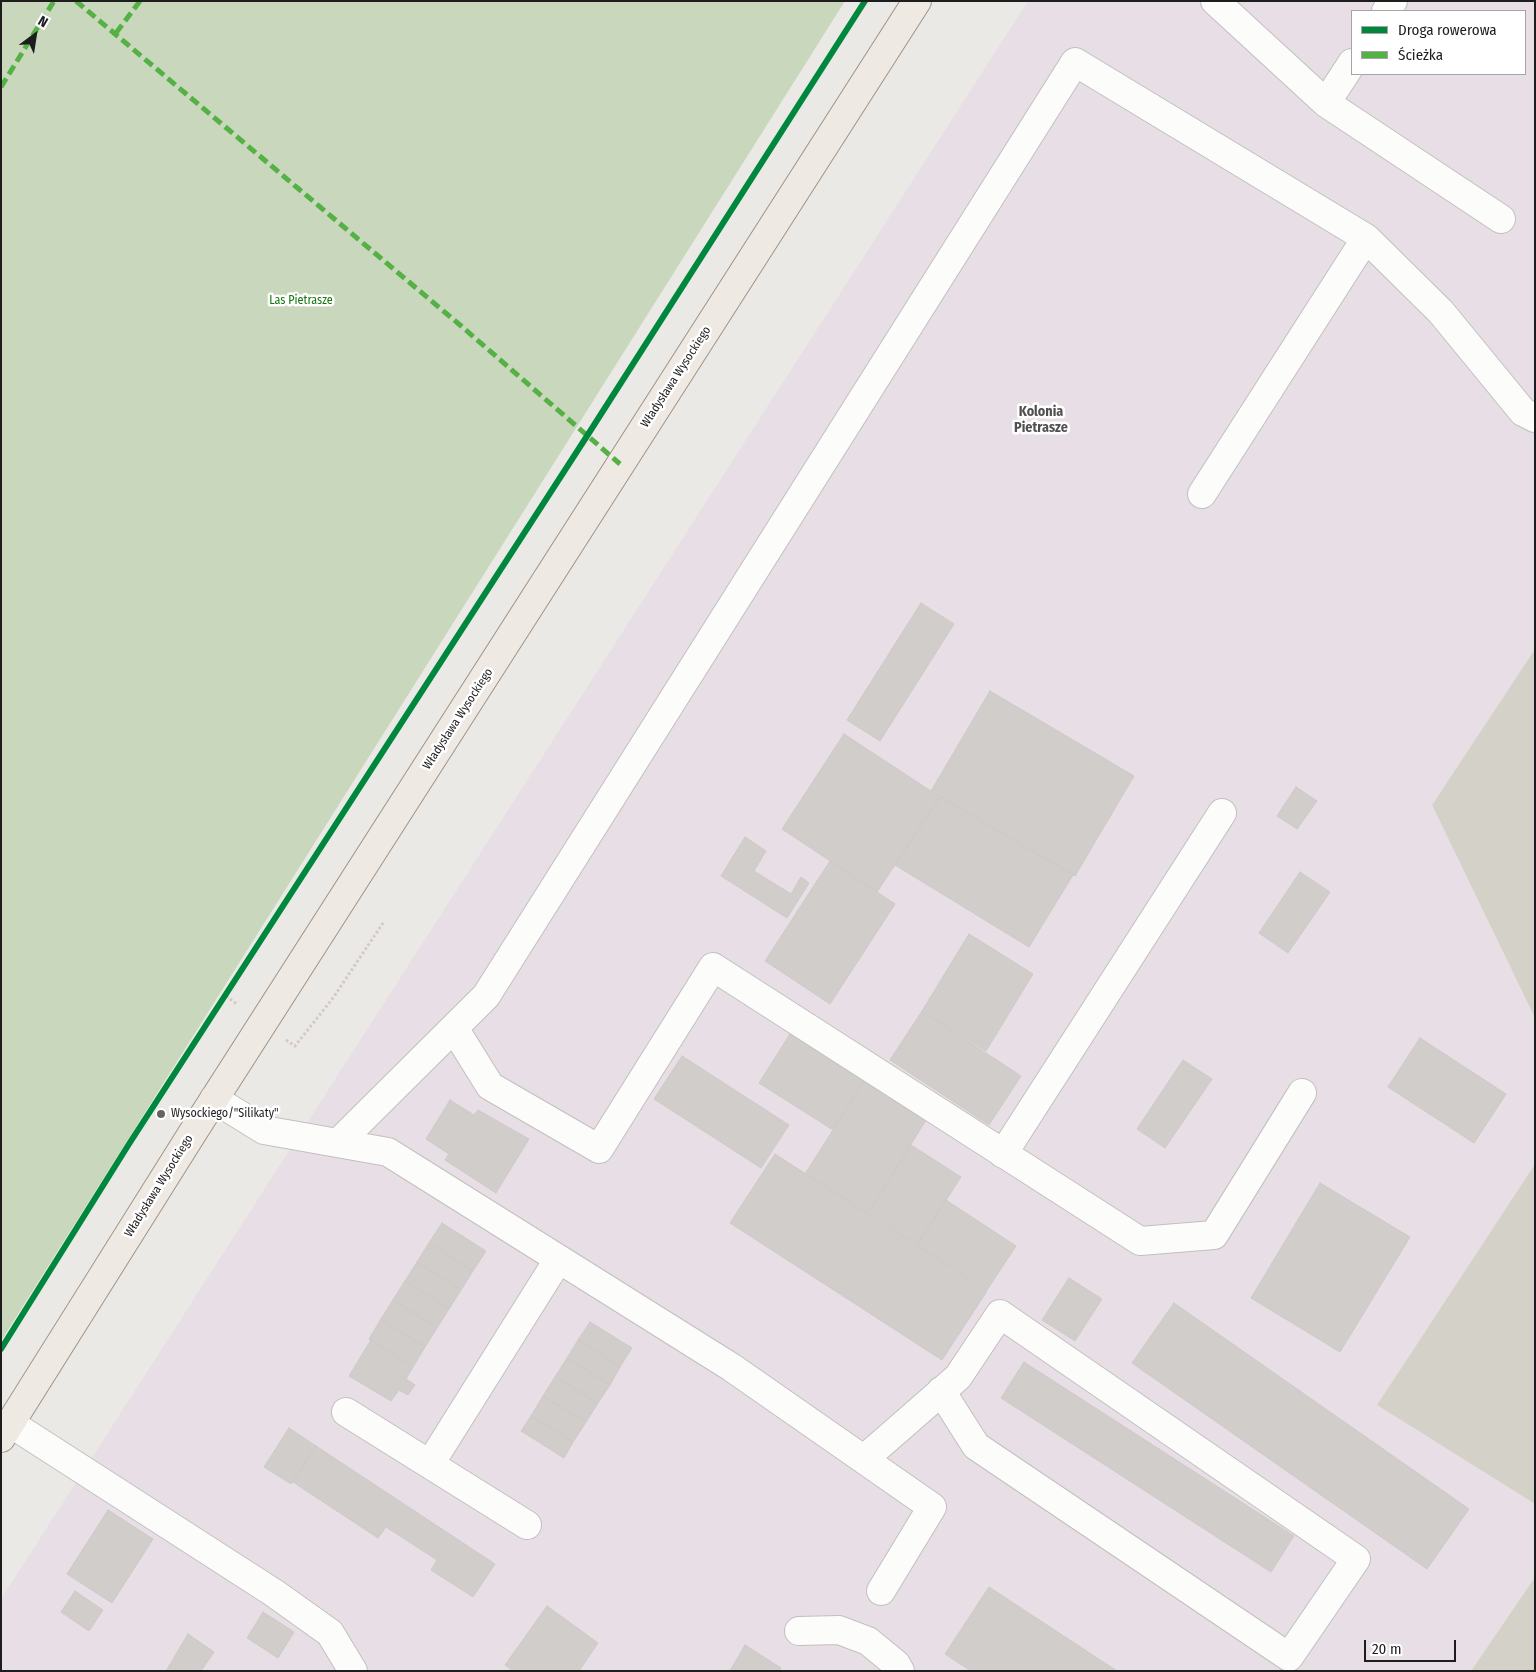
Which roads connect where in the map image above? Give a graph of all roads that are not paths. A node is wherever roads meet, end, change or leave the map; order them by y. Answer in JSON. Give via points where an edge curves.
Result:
{"nodes":[{"id":1,"x":917,"y":1,"type":"edge"},
{"id":2,"x":1215,"y":1,"type":"edge"},
{"id":3,"x":1351,"y":65,"type":"edge"},
{"id":4,"x":1326,"y":103,"type":"junction"},
{"id":5,"x":1501,"y":219,"type":"dead end"},
{"id":6,"x":1366,"y":238,"type":"junction"},
{"id":7,"x":1535,"y":418,"type":"edge"},
{"id":8,"x":1202,"y":494,"type":"dead end"},
{"id":9,"x":1222,"y":812,"type":"dead end"},
{"id":10,"x":454,"y":1028,"type":"junction"},
{"id":11,"x":1302,"y":1093,"type":"dead end"},
{"id":12,"x":214,"y":1099,"type":"junction"},
{"id":13,"x":338,"y":1143,"type":"junction"},
{"id":14,"x":1004,"y":1154,"type":"junction"},
{"id":15,"x":558,"y":1260,"type":"junction"},
{"id":16,"x":941,"y":1392,"type":"junction"},
{"id":17,"x":346,"y":1412,"type":"dead end"},
{"id":18,"x":6,"y":1430,"type":"edge"},
{"id":19,"x":864,"y":1459,"type":"junction"},
{"id":20,"x":430,"y":1464,"type":"junction"},
{"id":21,"x":527,"y":1525,"type":"dead end"},
{"id":22,"x":881,"y":1591,"type":"dead end"},
{"id":23,"x":799,"y":1631,"type":"dead end"},
{"id":24,"x":354,"y":1671,"type":"edge"},
{"id":25,"x":900,"y":1671,"type":"edge"}],
"edges":[{"from":1,"to":12,"type":"main road","name":"Władysława Wysockiego"},
{"from":2,"to":4,"type":"lane"},
{"from":3,"to":4,"type":"lane"},
{"from":4,"to":5,"type":"lane"},
{"from":6,"to":7,"type":"lane","via":[[1441,312],[1523,412]]},
{"from":6,"to":8,"type":"lane"},
{"from":6,"to":10,"type":"lane","via":[[1075,62],[486,996]]},
{"from":9,"to":14,"type":"lane"},
{"from":10,"to":13,"type":"lane"},
{"from":10,"to":14,"type":"lane","via":[[490,1086],[600,1149],[713,967]]},
{"from":11,"to":14,"type":"lane","via":[[1214,1235],[1140,1241]]},
{"from":12,"to":13,"type":"lane","via":[[264,1130]]},
{"from":12,"to":18,"type":"main road","name":"Władysława Wysockiego"},
{"from":13,"to":15,"type":"lane","via":[[388,1152]]},
{"from":15,"to":19,"type":"lane","via":[[731,1367]]},
{"from":15,"to":20,"type":"lane"},
{"from":16,"to":16,"type":"lane","via":[[958,1377],[1000,1314],[1356,1559],[1289,1657],[976,1446]]},
{"from":16,"to":19,"type":"lane"},
{"from":17,"to":20,"type":"lane"},
{"from":18,"to":24,"type":"lane","via":[[274,1593],[330,1633]]},
{"from":19,"to":22,"type":"lane","via":[[932,1507]]},
{"from":20,"to":21,"type":"lane"},
{"from":23,"to":25,"type":"lane","via":[[839,1630],[868,1641]]}]}
